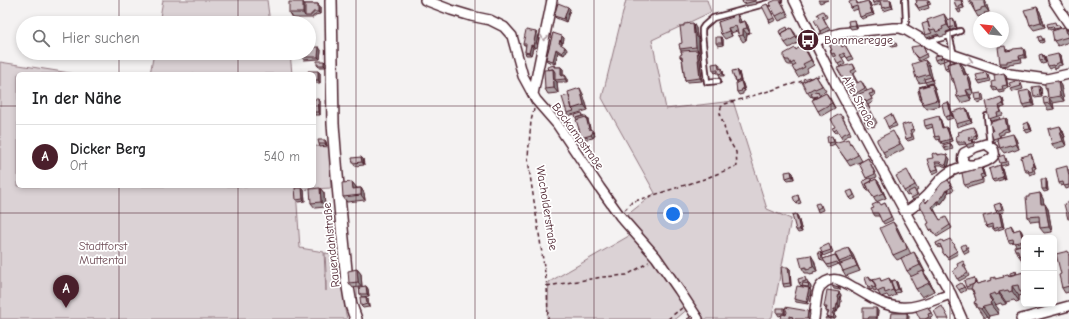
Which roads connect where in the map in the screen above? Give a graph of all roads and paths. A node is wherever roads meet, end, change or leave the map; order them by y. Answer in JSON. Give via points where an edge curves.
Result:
{"nodes":[{"id":1,"x":331,"y":0,"type":"edge"},
{"id":2,"x":424,"y":0,"type":"edge"},
{"id":3,"x":552,"y":0,"type":"edge"},
{"id":4,"x":779,"y":0,"type":"edge"},
{"id":5,"x":794,"y":0,"type":"edge"},
{"id":6,"x":905,"y":0,"type":"edge"},
{"id":7,"x":1053,"y":0,"type":"edge"},
{"id":8,"x":1069,"y":24,"type":"edge"},
{"id":9,"x":904,"y":28,"type":"junction"},
{"id":10,"x":960,"y":31,"type":"dead end"},
{"id":11,"x":949,"y":36,"type":"junction"},
{"id":12,"x":815,"y":42,"type":"junction"},
{"id":13,"x":927,"y":42,"type":"junction"},
{"id":14,"x":954,"y":55,"type":"junction"},
{"id":15,"x":830,"y":72,"type":"junction"},
{"id":16,"x":1069,"y":74,"type":"edge"},
{"id":17,"x":815,"y":77,"type":"edge"},
{"id":18,"x":808,"y":79,"type":"edge"},
{"id":19,"x":718,"y":81,"type":"dead end"},
{"id":20,"x":535,"y":97,"type":"junction"},
{"id":21,"x":987,"y":116,"type":"edge"},
{"id":22,"x":990,"y":146,"type":"junction"},
{"id":23,"x":969,"y":166,"type":"junction"},
{"id":24,"x":905,"y":212,"type":"junction"},
{"id":25,"x":620,"y":216,"type":"junction"},
{"id":26,"x":656,"y":257,"type":"junction"},
{"id":27,"x":548,"y":286,"type":"junction"},
{"id":28,"x":951,"y":294,"type":"junction"},
{"id":29,"x":688,"y":303,"type":"junction"},
{"id":30,"x":1069,"y":306,"type":"edge"},
{"id":31,"x":356,"y":319,"type":"edge"},
{"id":32,"x":548,"y":319,"type":"edge"},
{"id":33,"x":668,"y":319,"type":"edge"},
{"id":34,"x":698,"y":319,"type":"edge"},
{"id":35,"x":814,"y":319,"type":"edge"},
{"id":36,"x":962,"y":319,"type":"edge"},
{"id":37,"x":1021,"y":319,"type":"edge"}],
"edges":[{"from":1,"to":31,"type":"street","name":"Rauendahlstraße","via":[[333,124],[346,281]]},
{"from":2,"to":20,"type":"street","name":"Bockampstraße","via":[[490,20],[504,27],[512,36],[523,76]]},
{"from":3,"to":20,"type":"street","one_way":true},
{"from":4,"to":19,"type":"lane","via":[[713,18],[704,26],[702,34],[707,82]]},
{"from":5,"to":12,"type":"street","name":"Alte Straße"},
{"from":6,"to":9,"type":"lane"},
{"from":7,"to":8,"type":"street"},
{"from":9,"to":12,"type":"street","via":[[840,33]]},
{"from":9,"to":13,"type":"street"},
{"from":10,"to":11,"type":"lane"},
{"from":11,"to":13,"type":"lane"},
{"from":11,"to":14,"type":"lane"},
{"from":12,"to":15,"type":"street","name":"Alte Straße"},
{"from":13,"to":14,"type":"street"},
{"from":14,"to":16,"type":"street","one_way":true,"via":[[1010,74],[1047,79]]},
{"from":15,"to":17,"type":"path"},
{"from":15,"to":24,"type":"street","name":"Alte Straße"},
{"from":18,"to":25,"type":"path","via":[[725,104],[721,107],[720,113],[727,137],[736,152],[737,166],[632,202]]},
{"from":20,"to":25,"type":"street","name":"Bockampstraße","via":[[557,124]]},
{"from":20,"to":27,"type":"path","name":"Wacholderstraße","via":[[528,157]]},
{"from":21,"to":22,"type":"lane"},
{"from":22,"to":23,"type":"street","via":[[994,152],[991,159]]},
{"from":22,"to":23,"type":"street","via":[[981,145],[964,153],[962,160]]},
{"from":23,"to":24,"type":"street","via":[[956,168],[942,177],[924,198]]},
{"from":24,"to":28,"type":"street","name":"Alte Straße"},
{"from":25,"to":26,"type":"street","name":"Bockampstraße"},
{"from":26,"to":27,"type":"path","via":[[627,275]]},
{"from":26,"to":29,"type":"street","name":"Bockampstraße"},
{"from":27,"to":32,"type":"path","name":"Wacholderstraße"},
{"from":28,"to":35,"type":"street","via":[[917,306],[902,308],[889,306],[842,282],[830,280],[818,291]]},
{"from":28,"to":36,"type":"street","name":"Alte Straße"},
{"from":29,"to":33,"type":"path"},
{"from":29,"to":34,"type":"street","name":"Bockampstraße"},
{"from":30,"to":37,"type":"street"}]}
